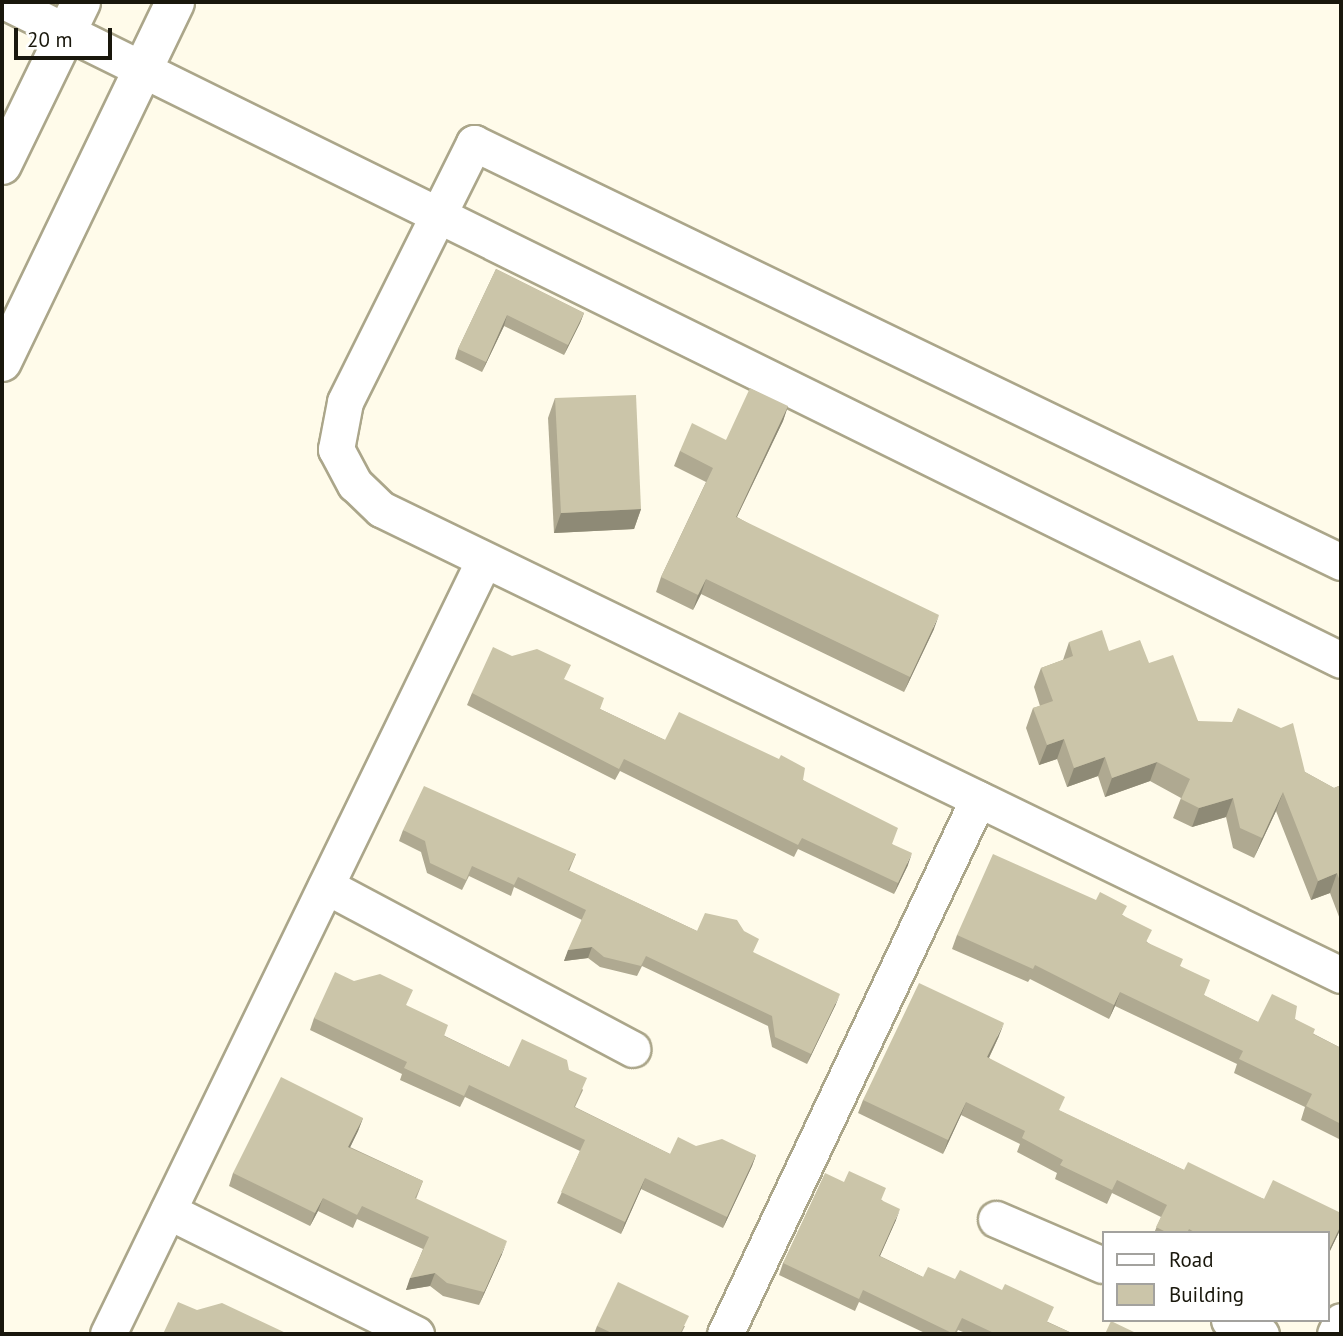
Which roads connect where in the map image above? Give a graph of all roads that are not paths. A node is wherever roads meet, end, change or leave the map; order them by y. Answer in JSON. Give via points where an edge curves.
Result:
{"nodes":[{"id":1,"x":6,"y":2,"type":"edge"},
{"id":2,"x":175,"y":2,"type":"edge"},
{"id":3,"x":74,"y":17,"type":"edge"},
{"id":4,"x":143,"y":70,"type":"junction"},
{"id":5,"x":2,"y":165,"type":"edge"},
{"id":6,"x":437,"y":216,"type":"junction"},
{"id":7,"x":2,"y":362,"type":"edge"},
{"id":8,"x":483,"y":562,"type":"junction"},
{"id":9,"x":1341,"y":562,"type":"edge"},
{"id":10,"x":1341,"y":660,"type":"edge"},
{"id":11,"x":978,"y":799,"type":"junction"},
{"id":12,"x":326,"y":886,"type":"junction"},
{"id":13,"x":1341,"y":975,"type":"edge"},
{"id":14,"x":632,"y":1049,"type":"dead end"},
{"id":15,"x":168,"y":1211,"type":"junction"},
{"id":16,"x":996,"y":1219,"type":"dead end"},
{"id":17,"x":1102,"y":1265,"type":"edge"},
{"id":18,"x":1341,"y":1321,"type":"edge"},
{"id":19,"x":1234,"y":1322,"type":"edge"},
{"id":20,"x":108,"y":1334,"type":"edge"},
{"id":21,"x":416,"y":1334,"type":"edge"},
{"id":22,"x":725,"y":1334,"type":"edge"},
{"id":23,"x":1261,"y":1334,"type":"edge"},
{"id":24,"x":1335,"y":1334,"type":"edge"}],
"edges":[{"from":1,"to":3,"type":"street"},
{"from":2,"to":4,"type":"street"},
{"from":3,"to":4,"type":"street"},
{"from":3,"to":5,"type":"street"},
{"from":4,"to":6,"type":"street"},
{"from":4,"to":7,"type":"street"},
{"from":6,"to":8,"type":"street","via":[[345,402],[336,449],[355,484],[381,509]]},
{"from":6,"to":9,"type":"street","via":[[474,144]]},
{"from":6,"to":10,"type":"street"},
{"from":8,"to":11,"type":"street"},
{"from":8,"to":12,"type":"street"},
{"from":11,"to":13,"type":"street"},
{"from":11,"to":22,"type":"street"},
{"from":12,"to":14,"type":"street"},
{"from":12,"to":15,"type":"street"},
{"from":15,"to":20,"type":"street"},
{"from":15,"to":21,"type":"street"},
{"from":16,"to":17,"type":"street"},
{"from":18,"to":24,"type":"street"},
{"from":19,"to":23,"type":"street"}]}
